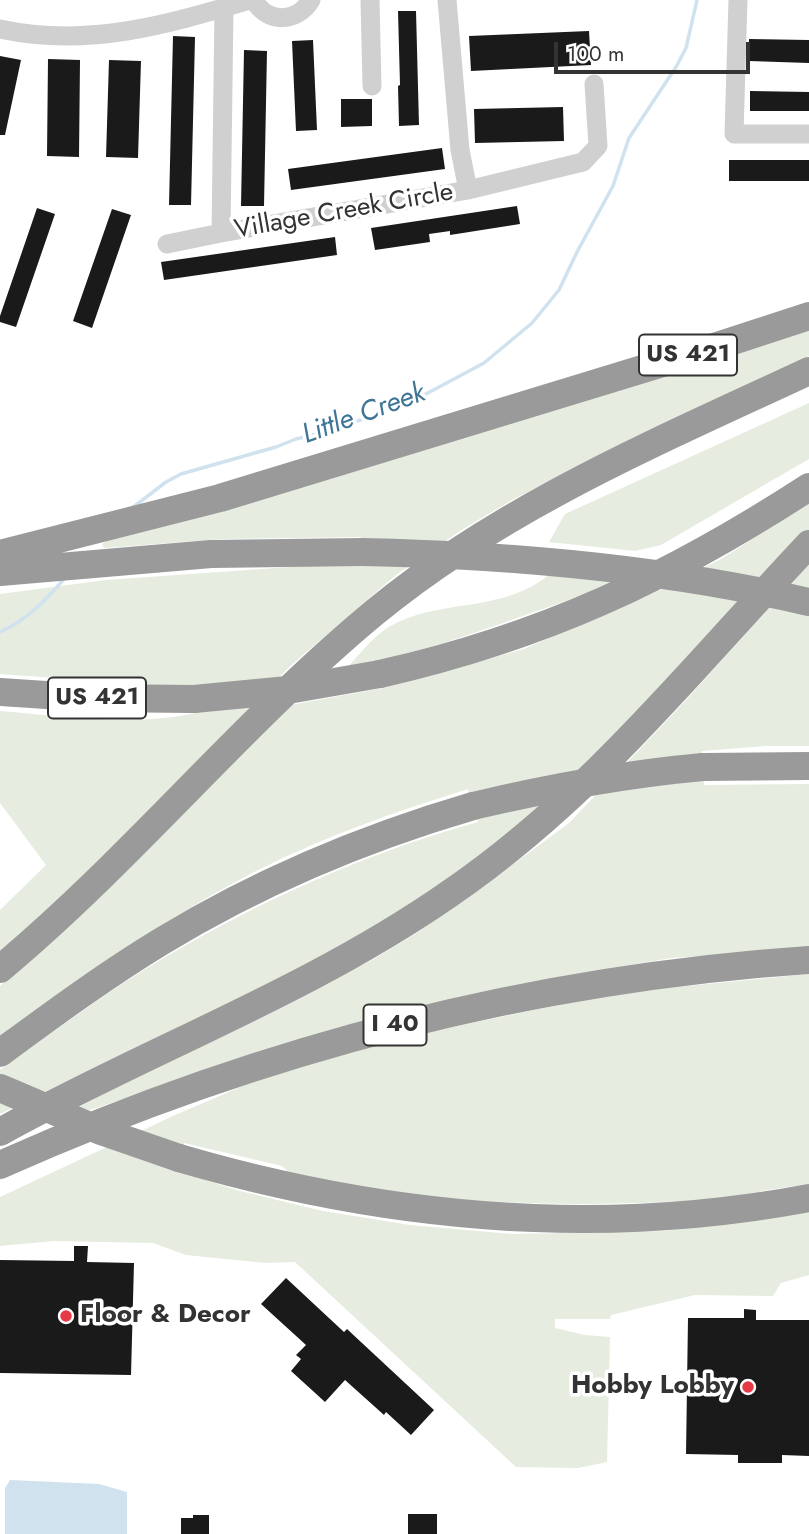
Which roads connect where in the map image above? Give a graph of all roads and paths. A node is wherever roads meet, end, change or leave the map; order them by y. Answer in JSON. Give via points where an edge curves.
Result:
{"nodes":[{"id":1,"x":252,"y":0,"type":"edge"},
{"id":2,"x":311,"y":0,"type":"edge"},
{"id":3,"x":370,"y":0,"type":"edge"},
{"id":4,"x":447,"y":0,"type":"edge"},
{"id":5,"x":738,"y":0,"type":"edge"},
{"id":6,"x":224,"y":8,"type":"junction"},
{"id":7,"x":0,"y":29,"type":"edge"},
{"id":8,"x":594,"y":84,"type":"dead end"},
{"id":9,"x":372,"y":86,"type":"dead end"},
{"id":10,"x":809,"y":134,"type":"edge"},
{"id":11,"x":468,"y":190,"type":"junction"},
{"id":12,"x":221,"y":233,"type":"junction"},
{"id":13,"x":167,"y":244,"type":"dead end"},
{"id":14,"x":809,"y":316,"type":"edge"},
{"id":15,"x":809,"y":371,"type":"edge"},
{"id":16,"x":809,"y":487,"type":"edge"},
{"id":17,"x":809,"y":544,"type":"edge"},
{"id":18,"x":0,"y":554,"type":"edge"},
{"id":19,"x":0,"y":572,"type":"edge"},
{"id":20,"x":809,"y":602,"type":"edge"},
{"id":21,"x":0,"y":692,"type":"edge"},
{"id":22,"x":809,"y":766,"type":"edge"},
{"id":23,"x":809,"y":960,"type":"edge"},
{"id":24,"x":0,"y":969,"type":"edge"},
{"id":25,"x":0,"y":1053,"type":"edge"},
{"id":26,"x":0,"y":1088,"type":"edge"},
{"id":27,"x":0,"y":1132,"type":"edge"},
{"id":28,"x":0,"y":1165,"type":"edge"},
{"id":29,"x":809,"y":1198,"type":"edge"}],
"edges":[{"from":1,"to":2,"type":"street","via":[[267,15],[281,19],[295,16]]},
{"from":1,"to":6,"type":"street"},
{"from":3,"to":9,"type":"street"},
{"from":4,"to":11,"type":"street","name":"Village Creek Circle","via":[[460,150]]},
{"from":5,"to":10,"type":"street","via":[[734,134]]},
{"from":6,"to":7,"type":"street","via":[[142,30],[108,34],[40,35]]},
{"from":6,"to":12,"type":"street","name":"Village Creek Circle"},
{"from":8,"to":11,"type":"street","name":"Village Creek Circle","via":[[598,146],[583,162]]},
{"from":11,"to":12,"type":"street","name":"Village Creek Circle"},
{"from":12,"to":13,"type":"street","name":"Village Creek Circle"},
{"from":14,"to":18,"type":"highway","number":"US 421","via":[[220,498]]},
{"from":15,"to":24,"type":"highway","via":[[580,480],[496,527],[416,580],[305,673],[85,895]]},
{"from":16,"to":21,"type":"highway","number":"US 421","bridge":true,"via":[[693,558],[606,601],[472,651],[288,690],[194,699]]},
{"from":17,"to":27,"type":"highway","via":[[596,774],[527,836],[449,894],[326,968]]},
{"from":19,"to":20,"type":"highway","bridge":true,"via":[[211,554],[362,552],[502,557],[692,580]]},
{"from":22,"to":25,"type":"highway","bridge":true,"via":[[703,767],[564,785],[473,806],[377,836],[193,923]]},
{"from":23,"to":28,"type":"highway","number":"I 40","via":[[616,980],[405,1022],[198,1085]]},
{"from":26,"to":29,"type":"highway","bridge":true,"via":[[179,1158],[369,1203],[573,1220],[729,1211]]}]}
